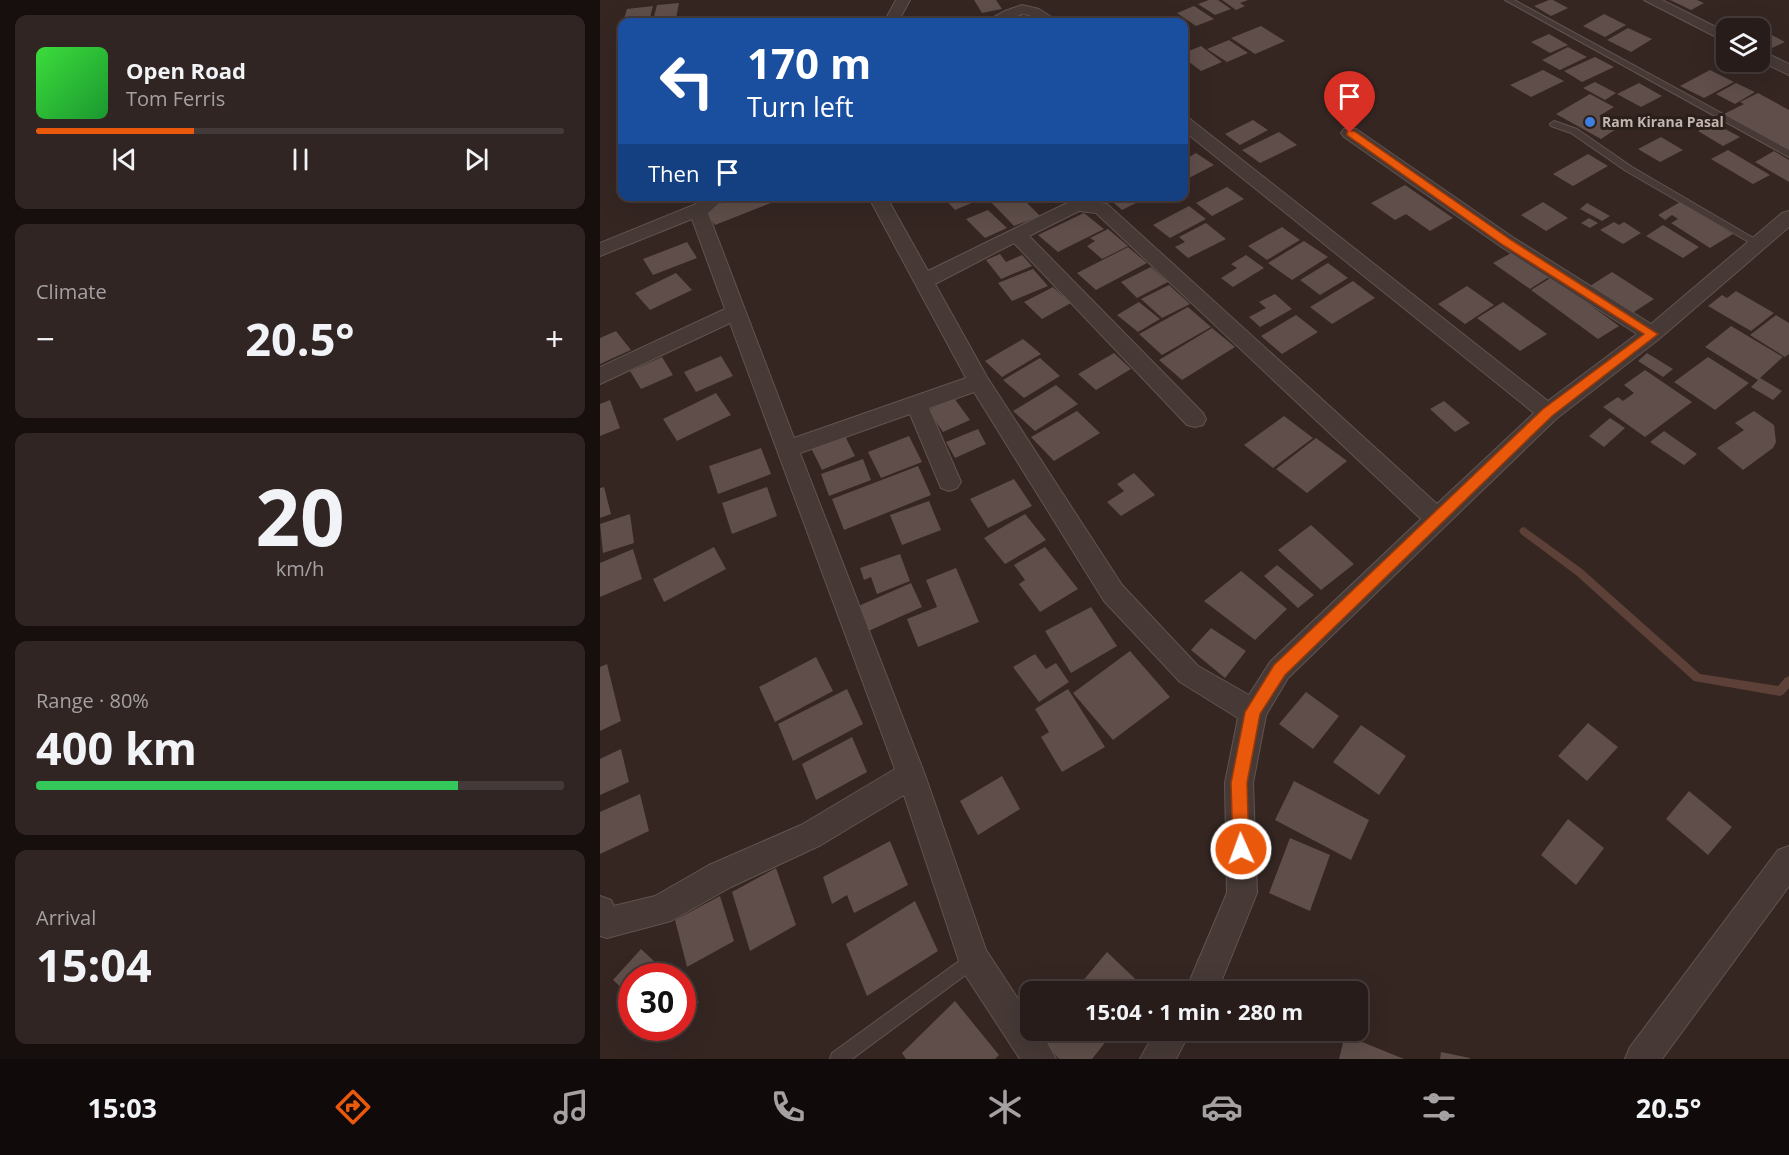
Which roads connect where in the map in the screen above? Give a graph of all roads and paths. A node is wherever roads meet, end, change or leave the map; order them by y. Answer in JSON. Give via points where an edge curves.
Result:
{"nodes":[{"id":1,"x":903,"y":0,"type":"edge"},
{"id":2,"x":1509,"y":0,"type":"edge"},
{"id":3,"x":1651,"y":0,"type":"edge"},
{"id":4,"x":893,"y":18,"type":"edge"},
{"id":5,"x":1003,"y":18,"type":"edge"},
{"id":6,"x":1045,"y":18,"type":"edge"},
{"id":7,"x":1716,"y":33,"type":"edge"},
{"id":8,"x":1770,"y":60,"type":"edge"},
{"id":9,"x":1789,"y":70,"type":"edge"},
{"id":10,"x":1554,"y":124,"type":"dead end"},
{"id":11,"x":1188,"y":126,"type":"edge"},
{"id":12,"x":1350,"y":133,"type":"dead end"},
{"id":13,"x":1789,"y":154,"type":"edge"},
{"id":14,"x":880,"y":201,"type":"edge"},
{"id":15,"x":709,"y":202,"type":"edge"},
{"id":16,"x":1789,"y":217,"type":"edge"},
{"id":17,"x":1017,"y":234,"type":"junction"},
{"id":18,"x":1757,"y":243,"type":"junction"},
{"id":19,"x":600,"y":250,"type":"edge"},
{"id":20,"x":923,"y":282,"type":"junction"},
{"id":21,"x":736,"y":312,"type":"junction"},
{"id":22,"x":1652,"y":334,"type":"junction"},
{"id":23,"x":600,"y":376,"type":"edge"},
{"id":24,"x":979,"y":382,"type":"junction"},
{"id":25,"x":917,"y":404,"type":"junction"},
{"id":26,"x":1548,"y":413,"type":"junction"},
{"id":27,"x":1195,"y":418,"type":"dead end"},
{"id":28,"x":787,"y":449,"type":"junction"},
{"id":29,"x":949,"y":482,"type":"dead end"},
{"id":30,"x":1436,"y":518,"type":"junction"},
{"id":31,"x":1252,"y":712,"type":"junction"},
{"id":32,"x":911,"y":775,"type":"junction"},
{"id":33,"x":1789,"y":861,"type":"edge"},
{"id":34,"x":602,"y":921,"type":"edge"},
{"id":35,"x":973,"y":959,"type":"junction"},
{"id":36,"x":1206,"y":981,"type":"edge"},
{"id":37,"x":1168,"y":1041,"type":"edge"},
{"id":38,"x":838,"y":1059,"type":"edge"},
{"id":39,"x":1039,"y":1059,"type":"edge"},
{"id":40,"x":1157,"y":1059,"type":"edge"},
{"id":41,"x":1642,"y":1059,"type":"edge"}],
"edges":[{"from":1,"to":4,"type":"street"},
{"from":2,"to":13,"type":"lane"},
{"from":3,"to":7,"type":"street"},
{"from":5,"to":6,"type":"street","via":[[1027,8]]},
{"from":8,"to":9,"type":"street"},
{"from":10,"to":18,"type":"lane","via":[[1574,131],[1629,169]]},
{"from":11,"to":26,"type":"street"},
{"from":12,"to":22,"type":"street","via":[[1507,242]]},
{"from":14,"to":20,"type":"street"},
{"from":15,"to":19,"type":"street"},
{"from":15,"to":21,"type":"street","via":[[699,213]]},
{"from":16,"to":18,"type":"street"},
{"from":17,"to":20,"type":"street"},
{"from":17,"to":27,"type":"street"},
{"from":17,"to":30,"type":"street","via":[[1077,205],[1101,208]]},
{"from":18,"to":22,"type":"street"},
{"from":20,"to":24,"type":"street"},
{"from":21,"to":23,"type":"street"},
{"from":21,"to":28,"type":"street"},
{"from":22,"to":26,"type":"street"},
{"from":24,"to":25,"type":"street"},
{"from":24,"to":31,"type":"street","via":[[1113,593],[1189,674]]},
{"from":25,"to":28,"type":"street"},
{"from":25,"to":29,"type":"street"},
{"from":26,"to":30,"type":"street"},
{"from":28,"to":32,"type":"street"},
{"from":30,"to":31,"type":"street","via":[[1280,670]]},
{"from":31,"to":36,"type":"street","via":[[1239,783],[1242,893]]},
{"from":32,"to":34,"type":"street","via":[[811,835],[720,876],[660,910]]},
{"from":32,"to":35,"type":"street"},
{"from":33,"to":41,"type":"street"},
{"from":35,"to":38,"type":"lane"},
{"from":35,"to":39,"type":"street"},
{"from":37,"to":40,"type":"street"}]}
